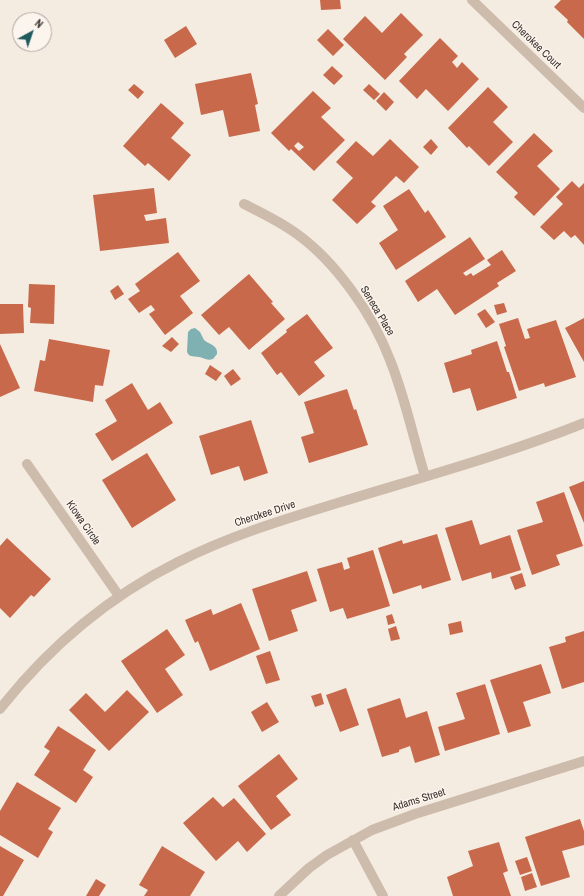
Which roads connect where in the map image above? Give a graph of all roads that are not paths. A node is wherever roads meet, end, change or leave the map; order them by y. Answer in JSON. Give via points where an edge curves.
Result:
{"nodes":[{"id":1,"x":472,"y":0,"type":"edge"},
{"id":2,"x":584,"y":108,"type":"edge"},
{"id":3,"x":244,"y":204,"type":"dead end"},
{"id":4,"x":584,"y":423,"type":"edge"},
{"id":5,"x":27,"y":464,"type":"dead end"},
{"id":6,"x":425,"y":476,"type":"junction"},
{"id":7,"x":119,"y":596,"type":"junction"},
{"id":8,"x":0,"y":709,"type":"edge"},
{"id":9,"x":584,"y":761,"type":"edge"},
{"id":10,"x":353,"y":840,"type":"junction"},
{"id":11,"x":279,"y":896,"type":"edge"},
{"id":12,"x":383,"y":896,"type":"edge"}],
"edges":[{"from":1,"to":2,"type":"street","name":"Cherokee Court"},
{"from":3,"to":6,"type":"street","name":"Seneca Place","via":[[281,223],[312,246],[346,283],[363,307],[390,359]]},
{"from":4,"to":6,"type":"street","name":"Cherokee Drive"},
{"from":5,"to":7,"type":"street","name":"Kiowa Circle"},
{"from":6,"to":7,"type":"street","name":"Cherokee Drive","via":[[240,534],[178,562]]},
{"from":7,"to":8,"type":"street","name":"Cherokee Drive","via":[[52,651]]},
{"from":9,"to":10,"type":"street","name":"Adams Street","via":[[392,821]]},
{"from":10,"to":11,"type":"street","name":"Adams Street","via":[[309,868]]},
{"from":10,"to":12,"type":"street"}]}
